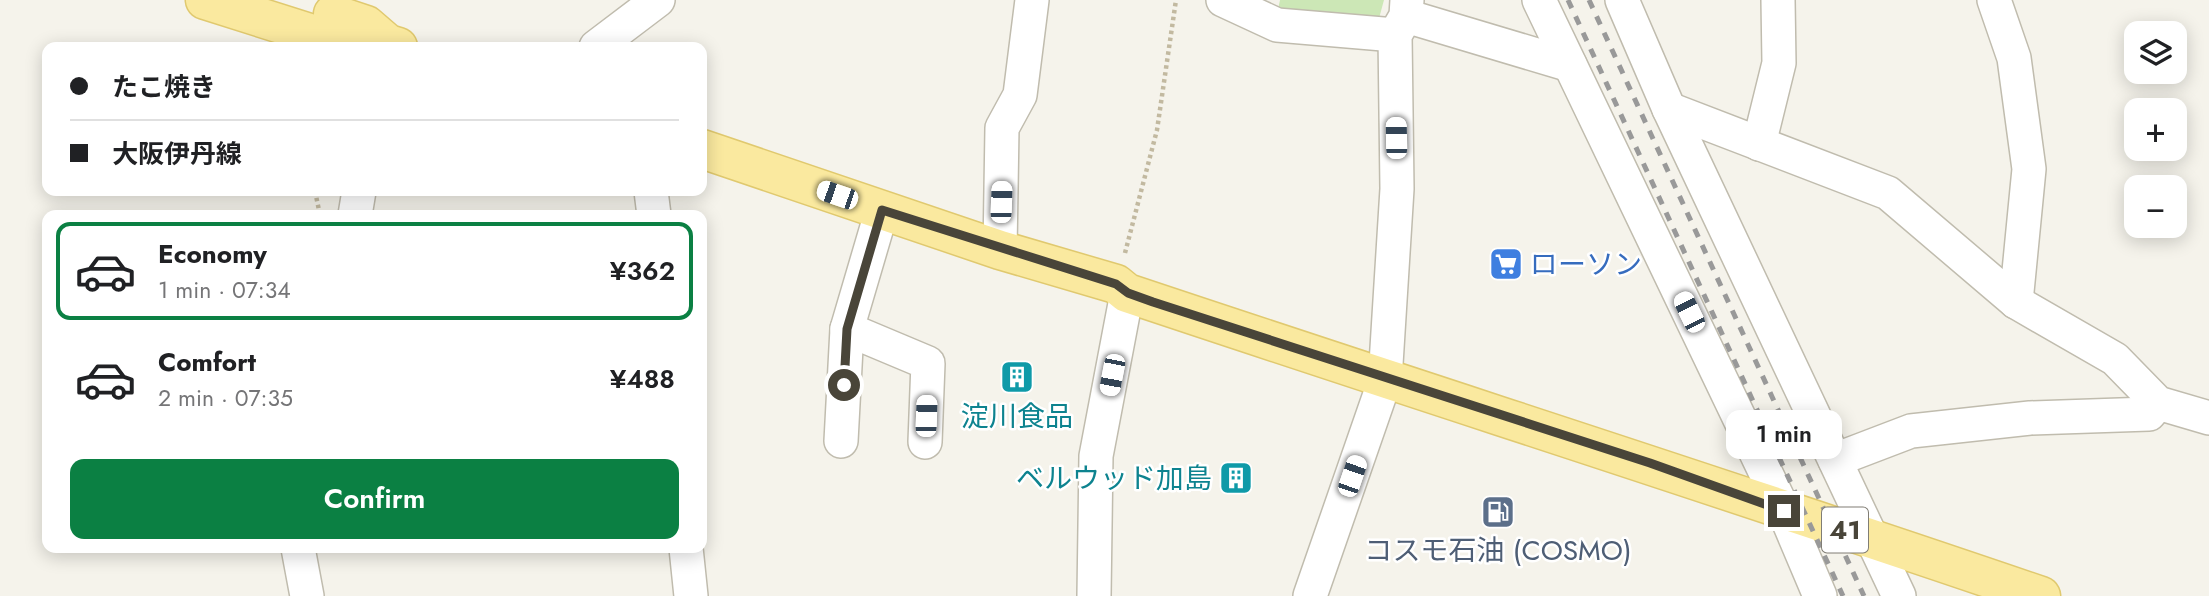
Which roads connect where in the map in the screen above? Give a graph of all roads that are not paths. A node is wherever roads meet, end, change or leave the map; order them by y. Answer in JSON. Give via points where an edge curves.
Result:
{"nodes":[{"id":1,"x":205,"y":0,"type":"edge"},
{"id":2,"x":294,"y":0,"type":"edge"},
{"id":3,"x":658,"y":0,"type":"edge"},
{"id":4,"x":1032,"y":0,"type":"edge"},
{"id":5,"x":1223,"y":0,"type":"edge"},
{"id":6,"x":1539,"y":0,"type":"edge"},
{"id":7,"x":1622,"y":0,"type":"edge"},
{"id":8,"x":1778,"y":0,"type":"edge"},
{"id":9,"x":1994,"y":0,"type":"edge"},
{"id":10,"x":1402,"y":17,"type":"edge"},
{"id":11,"x":360,"y":42,"type":"edge"},
{"id":12,"x":376,"y":42,"type":"edge"},
{"id":13,"x":603,"y":42,"type":"edge"},
{"id":14,"x":1570,"y":65,"type":"junction"},
{"id":15,"x":1669,"y":109,"type":"junction"},
{"id":16,"x":1759,"y":144,"type":"junction"},
{"id":17,"x":707,"y":151,"type":"edge"},
{"id":18,"x":882,"y":210,"type":"junction"},
{"id":19,"x":1000,"y":250,"type":"junction"},
{"id":20,"x":1122,"y":289,"type":"junction"},
{"id":21,"x":2016,"y":302,"type":"junction"},
{"id":22,"x":847,"y":329,"type":"junction"},
{"id":23,"x":1385,"y":380,"type":"junction"},
{"id":24,"x":2158,"y":403,"type":"junction"},
{"id":25,"x":2209,"y":418,"type":"edge"},
{"id":26,"x":841,"y":441,"type":"dead end"},
{"id":27,"x":925,"y":442,"type":"dead end"},
{"id":28,"x":1835,"y":460,"type":"junction"},
{"id":29,"x":1784,"y":511,"type":"junction"},
{"id":30,"x":1873,"y":539,"type":"junction"},
{"id":31,"x":299,"y":553,"type":"edge"},
{"id":32,"x":687,"y":553,"type":"edge"},
{"id":33,"x":307,"y":596,"type":"edge"},
{"id":34,"x":691,"y":596,"type":"edge"},
{"id":35,"x":1094,"y":596,"type":"edge"},
{"id":36,"x":1310,"y":596,"type":"edge"},
{"id":37,"x":1820,"y":596,"type":"edge"},
{"id":38,"x":1899,"y":596,"type":"edge"},
{"id":39,"x":2041,"y":596,"type":"edge"}],
"edges":[{"from":1,"to":11,"type":"main road"},
{"from":2,"to":12,"type":"main road","via":[[366,25]]},
{"from":3,"to":13,"type":"street"},
{"from":4,"to":19,"type":"street","via":[[1020,95],[1002,128]]},
{"from":5,"to":10,"type":"street","via":[[1277,25]]},
{"from":6,"to":14,"type":"street"},
{"from":7,"to":15,"type":"street"},
{"from":8,"to":16,"type":"street","via":[[1779,63]]},
{"from":9,"to":21,"type":"street","via":[[2014,58],[2029,169]]},
{"from":10,"to":14,"type":"street"},
{"from":10,"to":23,"type":"street"},
{"from":14,"to":29,"type":"street"},
{"from":15,"to":16,"type":"street"},
{"from":15,"to":28,"type":"street"},
{"from":16,"to":21,"type":"street","via":[[1888,193]]},
{"from":17,"to":18,"type":"main road","number":"41"},
{"from":18,"to":19,"type":"main road","number":"41"},
{"from":18,"to":22,"type":"street"},
{"from":19,"to":20,"type":"main road","number":"41"},
{"from":20,"to":23,"type":"main road","number":"41"},
{"from":20,"to":35,"type":"street","via":[[1096,456]]},
{"from":21,"to":24,"type":"street","via":[[2115,359]]},
{"from":22,"to":26,"type":"street"},
{"from":22,"to":27,"type":"street","via":[[928,363]]},
{"from":23,"to":29,"type":"main road","number":"41","via":[[1650,463]]},
{"from":23,"to":36,"type":"street"},
{"from":24,"to":25,"type":"street"},
{"from":24,"to":28,"type":"street","via":[[2148,414],[2030,418],[1912,431]]},
{"from":28,"to":30,"type":"street"},
{"from":29,"to":30,"type":"main road","number":"41"},
{"from":29,"to":37,"type":"street"},
{"from":30,"to":38,"type":"street"},
{"from":30,"to":39,"type":"main road","number":"41"},
{"from":31,"to":33,"type":"street"},
{"from":32,"to":34,"type":"street"}]}
